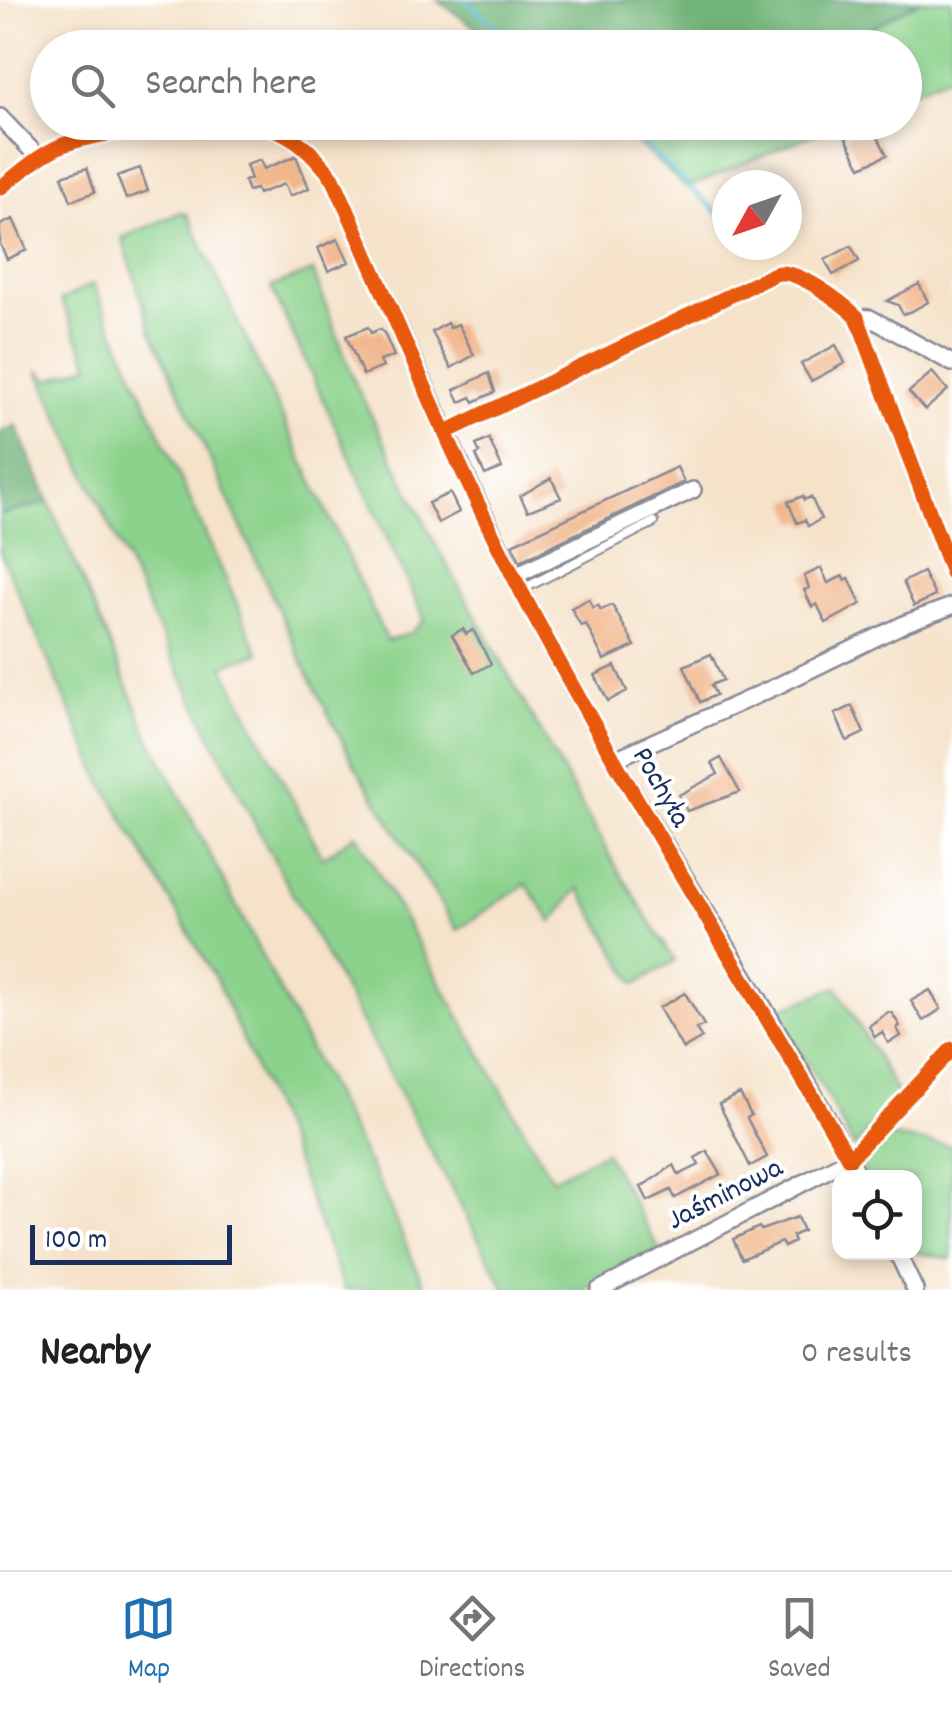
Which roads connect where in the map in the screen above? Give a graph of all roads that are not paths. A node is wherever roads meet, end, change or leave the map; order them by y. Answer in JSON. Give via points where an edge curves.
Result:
{"nodes":[{"id":1,"x":0,"y":116,"type":"edge"},
{"id":2,"x":81,"y":140,"type":"edge"},
{"id":3,"x":295,"y":140,"type":"edge"},
{"id":4,"x":39,"y":158,"type":"junction"},
{"id":5,"x":0,"y":188,"type":"edge"},
{"id":6,"x":857,"y":317,"type":"junction"},
{"id":7,"x":952,"y":363,"type":"edge"},
{"id":8,"x":446,"y":432,"type":"junction"},
{"id":9,"x":692,"y":490,"type":"dead end"},
{"id":10,"x":654,"y":522,"type":"dead end"},
{"id":11,"x":952,"y":573,"type":"edge"},
{"id":12,"x":517,"y":583,"type":"junction"},
{"id":13,"x":952,"y":606,"type":"edge"},
{"id":14,"x":615,"y":759,"type":"junction"},
{"id":15,"x":952,"y":1049,"type":"edge"},
{"id":16,"x":849,"y":1159,"type":"junction"},
{"id":17,"x":855,"y":1170,"type":"edge"},
{"id":18,"x":901,"y":1260,"type":"edge"},
{"id":19,"x":599,"y":1290,"type":"edge"},
{"id":20,"x":915,"y":1290,"type":"edge"}],
"edges":[{"from":1,"to":4,"type":"street"},
{"from":2,"to":4,"type":"street","name":"Pochyła"},
{"from":3,"to":8,"type":"street","name":"Pochyła","via":[[308,146],[332,178]]},
{"from":4,"to":5,"type":"street","name":"Pochyła"},
{"from":6,"to":7,"type":"street"},
{"from":6,"to":8,"type":"street","via":[[791,272],[775,274]]},
{"from":6,"to":11,"type":"street"},
{"from":8,"to":12,"type":"street","name":"Pochyła"},
{"from":9,"to":12,"type":"street"},
{"from":10,"to":12,"type":"lane"},
{"from":12,"to":14,"type":"street","name":"Pochyła"},
{"from":13,"to":14,"type":"street"},
{"from":14,"to":16,"type":"street","name":"Pochyła"},
{"from":15,"to":16,"type":"street","name":"Jaśminowa"},
{"from":16,"to":17,"type":"street","name":"Pochyła"},
{"from":16,"to":19,"type":"street","name":"Jaśminowa"},
{"from":18,"to":20,"type":"street"}]}
